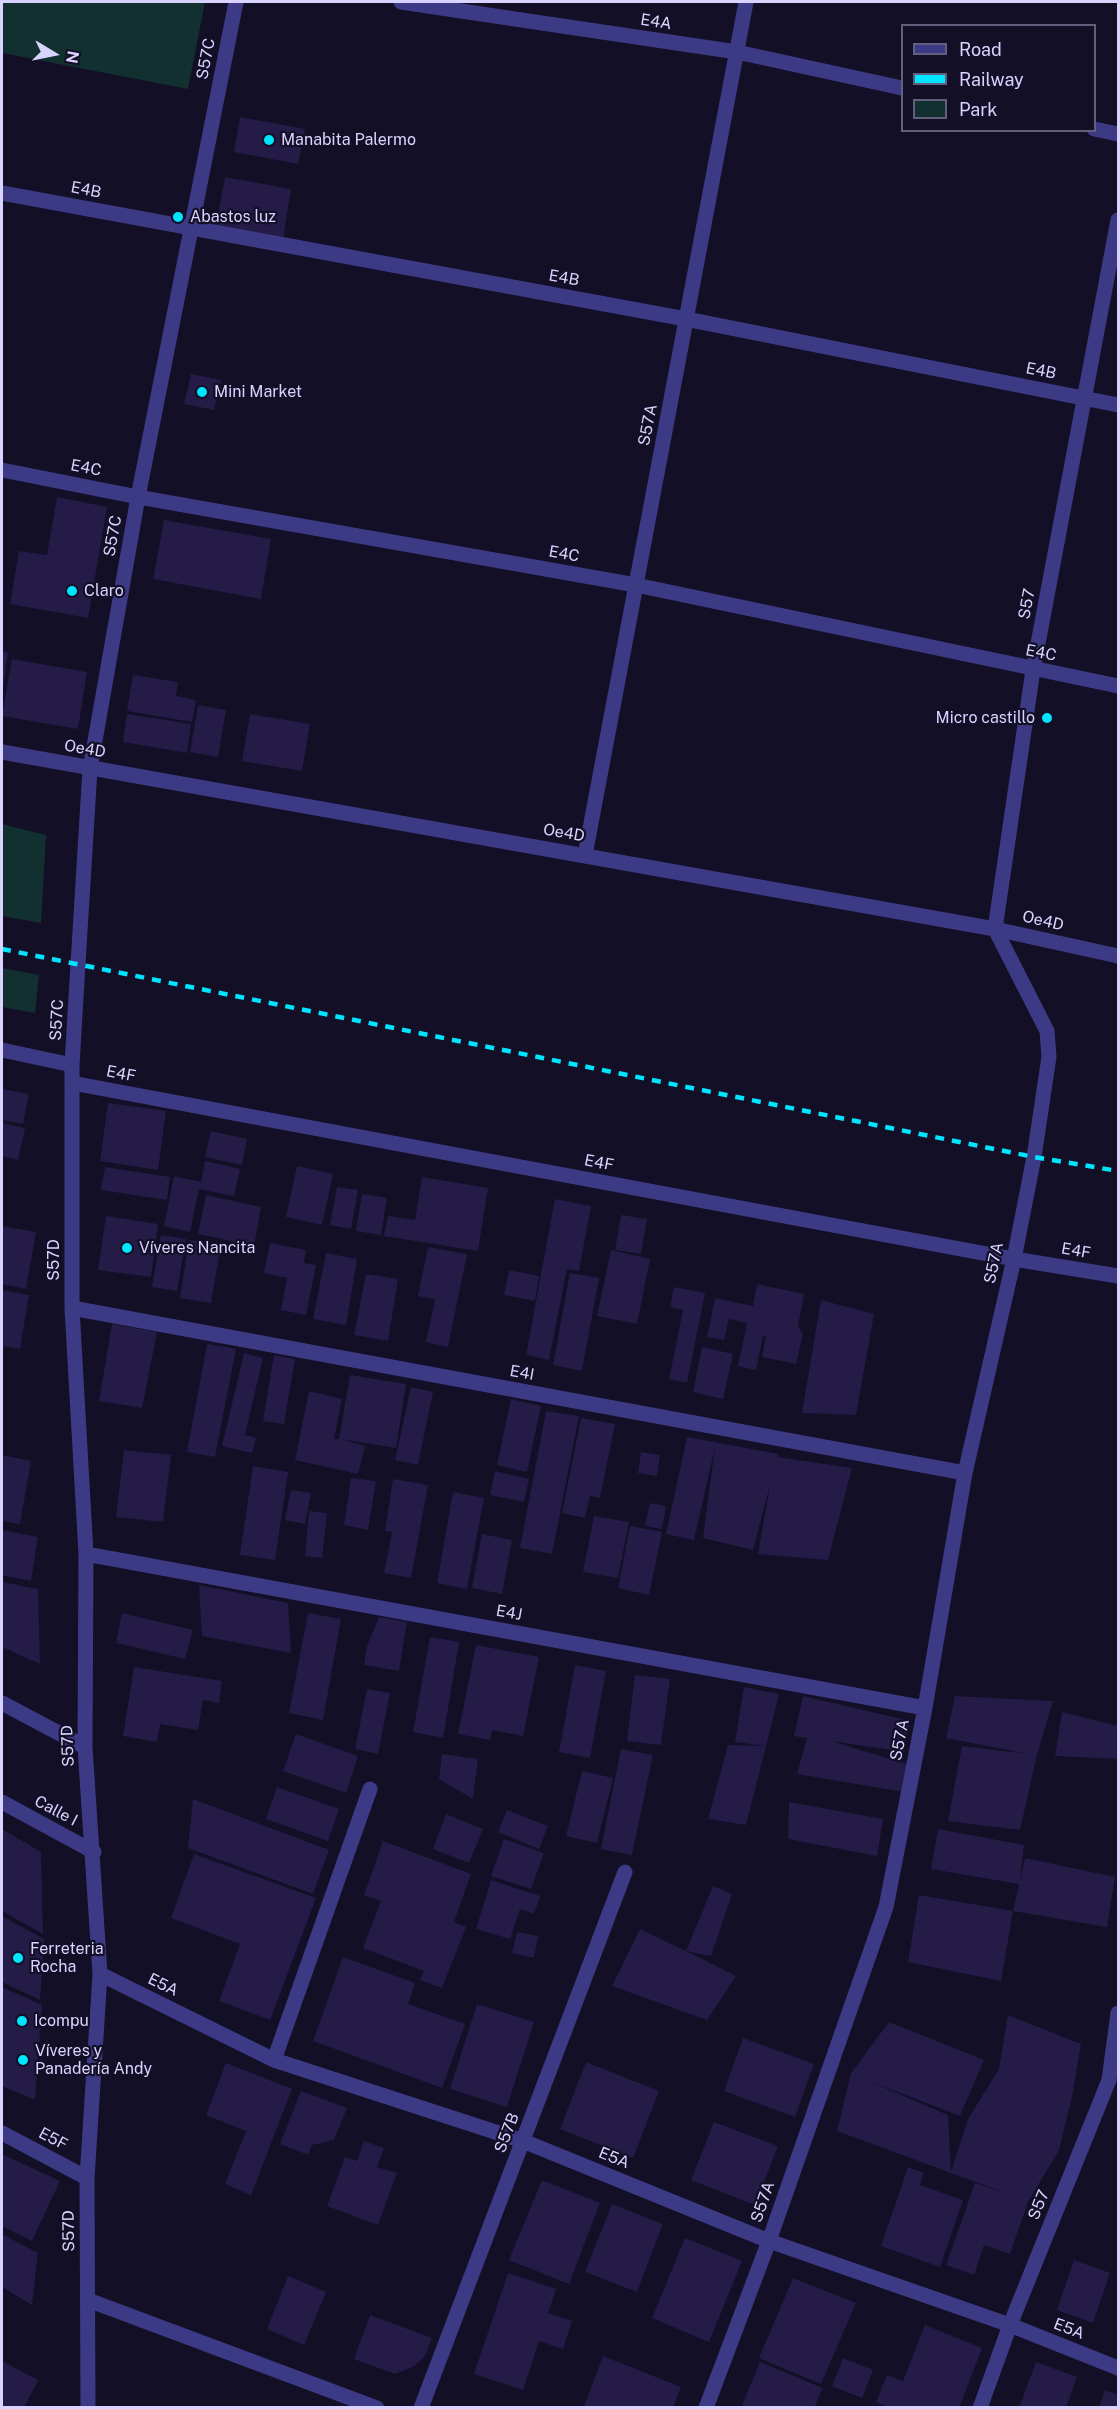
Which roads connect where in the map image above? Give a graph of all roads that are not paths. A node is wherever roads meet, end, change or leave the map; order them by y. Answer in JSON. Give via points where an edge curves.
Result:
{"nodes":[{"id":1,"x":236,"y":2,"type":"edge"},
{"id":2,"x":401,"y":2,"type":"edge"},
{"id":3,"x":746,"y":2,"type":"edge"},
{"id":4,"x":737,"y":52,"type":"junction"},
{"id":5,"x":901,"y":88,"type":"edge"},
{"id":6,"x":1096,"y":129,"type":"edge"},
{"id":7,"x":1119,"y":134,"type":"edge"},
{"id":8,"x":2,"y":193,"type":"edge"},
{"id":9,"x":1119,"y":220,"type":"edge"},
{"id":10,"x":192,"y":228,"type":"junction"},
{"id":11,"x":686,"y":319,"type":"junction"},
{"id":12,"x":1083,"y":398,"type":"junction"},
{"id":13,"x":1119,"y":405,"type":"edge"},
{"id":14,"x":2,"y":470,"type":"edge"},
{"id":15,"x":138,"y":497,"type":"junction"},
{"id":16,"x":636,"y":585,"type":"junction"},
{"id":17,"x":1033,"y":670,"type":"junction"},
{"id":18,"x":1119,"y":686,"type":"edge"},
{"id":19,"x":2,"y":752,"type":"edge"},
{"id":20,"x":90,"y":769,"type":"junction"},
{"id":21,"x":585,"y":855,"type":"junction"},
{"id":22,"x":995,"y":928,"type":"junction"},
{"id":23,"x":1119,"y":956,"type":"edge"},
{"id":24,"x":2,"y":1050,"type":"edge"},
{"id":25,"x":72,"y":1065,"type":"junction"},
{"id":26,"x":72,"y":1083,"type":"junction"},
{"id":27,"x":1014,"y":1259,"type":"junction"},
{"id":28,"x":1119,"y":1276,"type":"edge"},
{"id":29,"x":72,"y":1308,"type":"junction"},
{"id":30,"x":966,"y":1473,"type":"junction"},
{"id":31,"x":86,"y":1554,"type":"junction"},
{"id":32,"x":2,"y":1703,"type":"edge"},
{"id":33,"x":925,"y":1708,"type":"junction"},
{"id":34,"x":85,"y":1748,"type":"junction"},
{"id":35,"x":370,"y":1789,"type":"dead end"},
{"id":36,"x":2,"y":1802,"type":"edge"},
{"id":37,"x":94,"y":1852,"type":"junction"},
{"id":38,"x":625,"y":1872,"type":"dead end"},
{"id":39,"x":100,"y":1974,"type":"junction"},
{"id":40,"x":1119,"y":2013,"type":"edge"},
{"id":41,"x":274,"y":2060,"type":"junction"},
{"id":42,"x":1114,"y":2082,"type":"edge"},
{"id":43,"x":2,"y":2133,"type":"edge"},
{"id":44,"x":524,"y":2141,"type":"junction"},
{"id":45,"x":87,"y":2178,"type":"junction"},
{"id":46,"x":769,"y":2241,"type":"junction"},
{"id":47,"x":88,"y":2300,"type":"junction"},
{"id":48,"x":1010,"y":2325,"type":"junction"},
{"id":49,"x":1119,"y":2368,"type":"edge"},
{"id":50,"x":88,"y":2408,"type":"edge"},
{"id":51,"x":377,"y":2408,"type":"edge"},
{"id":52,"x":421,"y":2408,"type":"edge"},
{"id":53,"x":706,"y":2408,"type":"edge"},
{"id":54,"x":980,"y":2408,"type":"edge"}],
"edges":[{"from":1,"to":10,"type":"street","name":"S57C"},
{"from":2,"to":4,"type":"street","name":"E4A"},
{"from":3,"to":4,"type":"street","name":"S57A"},
{"from":4,"to":5,"type":"street","name":"E4A"},
{"from":4,"to":11,"type":"street","name":"S57A"},
{"from":6,"to":7,"type":"street"},
{"from":8,"to":10,"type":"street","name":"E4B"},
{"from":9,"to":12,"type":"street","name":"S57"},
{"from":10,"to":11,"type":"street","name":"E4B"},
{"from":10,"to":15,"type":"street","name":"S57C"},
{"from":11,"to":12,"type":"street","name":"E4B"},
{"from":11,"to":16,"type":"street","name":"S57A"},
{"from":12,"to":13,"type":"street","name":"E4B"},
{"from":12,"to":17,"type":"street","name":"S57"},
{"from":14,"to":15,"type":"street","name":"E4C"},
{"from":15,"to":16,"type":"street","name":"E4C"},
{"from":15,"to":20,"type":"street","name":"S57C"},
{"from":16,"to":17,"type":"street","name":"E4C"},
{"from":16,"to":21,"type":"street","name":"S57A"},
{"from":17,"to":18,"type":"street","name":"E4C"},
{"from":17,"to":22,"type":"street","name":"S57"},
{"from":19,"to":20,"type":"street","name":"Oe4D"},
{"from":20,"to":21,"type":"street","name":"Oe4D"},
{"from":20,"to":25,"type":"street","name":"S57C"},
{"from":21,"to":22,"type":"street","name":"Oe4D"},
{"from":22,"to":23,"type":"street","name":"Oe4D"},
{"from":22,"to":27,"type":"street","name":"S57A","via":[[1047,1031],[1049,1057]]},
{"from":24,"to":25,"type":"street"},
{"from":25,"to":26,"type":"street","name":"S57C"},
{"from":26,"to":27,"type":"street","name":"E4F"},
{"from":26,"to":29,"type":"street","name":"S57D"},
{"from":27,"to":28,"type":"street","name":"E4F"},
{"from":27,"to":30,"type":"street","name":"S57A"},
{"from":29,"to":30,"type":"street","name":"E4I"},
{"from":29,"to":31,"type":"street","name":"S57D"},
{"from":30,"to":33,"type":"street","name":"S57A"},
{"from":31,"to":33,"type":"street","name":"E4J"},
{"from":31,"to":34,"type":"street","name":"S57D"},
{"from":32,"to":34,"type":"street"},
{"from":33,"to":46,"type":"street","name":"S57A","via":[[886,1907]]},
{"from":34,"to":37,"type":"street","name":"S57D"},
{"from":35,"to":41,"type":"street"},
{"from":36,"to":37,"type":"street","name":"Calle I"},
{"from":37,"to":39,"type":"street","name":"S57D"},
{"from":38,"to":44,"type":"street","name":"S57B"},
{"from":39,"to":41,"type":"street","name":"E5A"},
{"from":39,"to":45,"type":"street","name":"S57D"},
{"from":40,"to":42,"type":"street","name":"S57"},
{"from":41,"to":44,"type":"street","name":"E5A"},
{"from":42,"to":48,"type":"street","name":"S57"},
{"from":43,"to":45,"type":"street","name":"E5F"},
{"from":44,"to":46,"type":"street","name":"E5A"},
{"from":44,"to":52,"type":"street","name":"S57B"},
{"from":45,"to":47,"type":"street","name":"S57D"},
{"from":46,"to":48,"type":"street","name":"E5A"},
{"from":46,"to":53,"type":"street","name":"S57A"},
{"from":47,"to":50,"type":"street","name":"S57D"},
{"from":47,"to":51,"type":"street"},
{"from":48,"to":49,"type":"street","name":"E5A"},
{"from":48,"to":54,"type":"street","name":"S57"}]}
